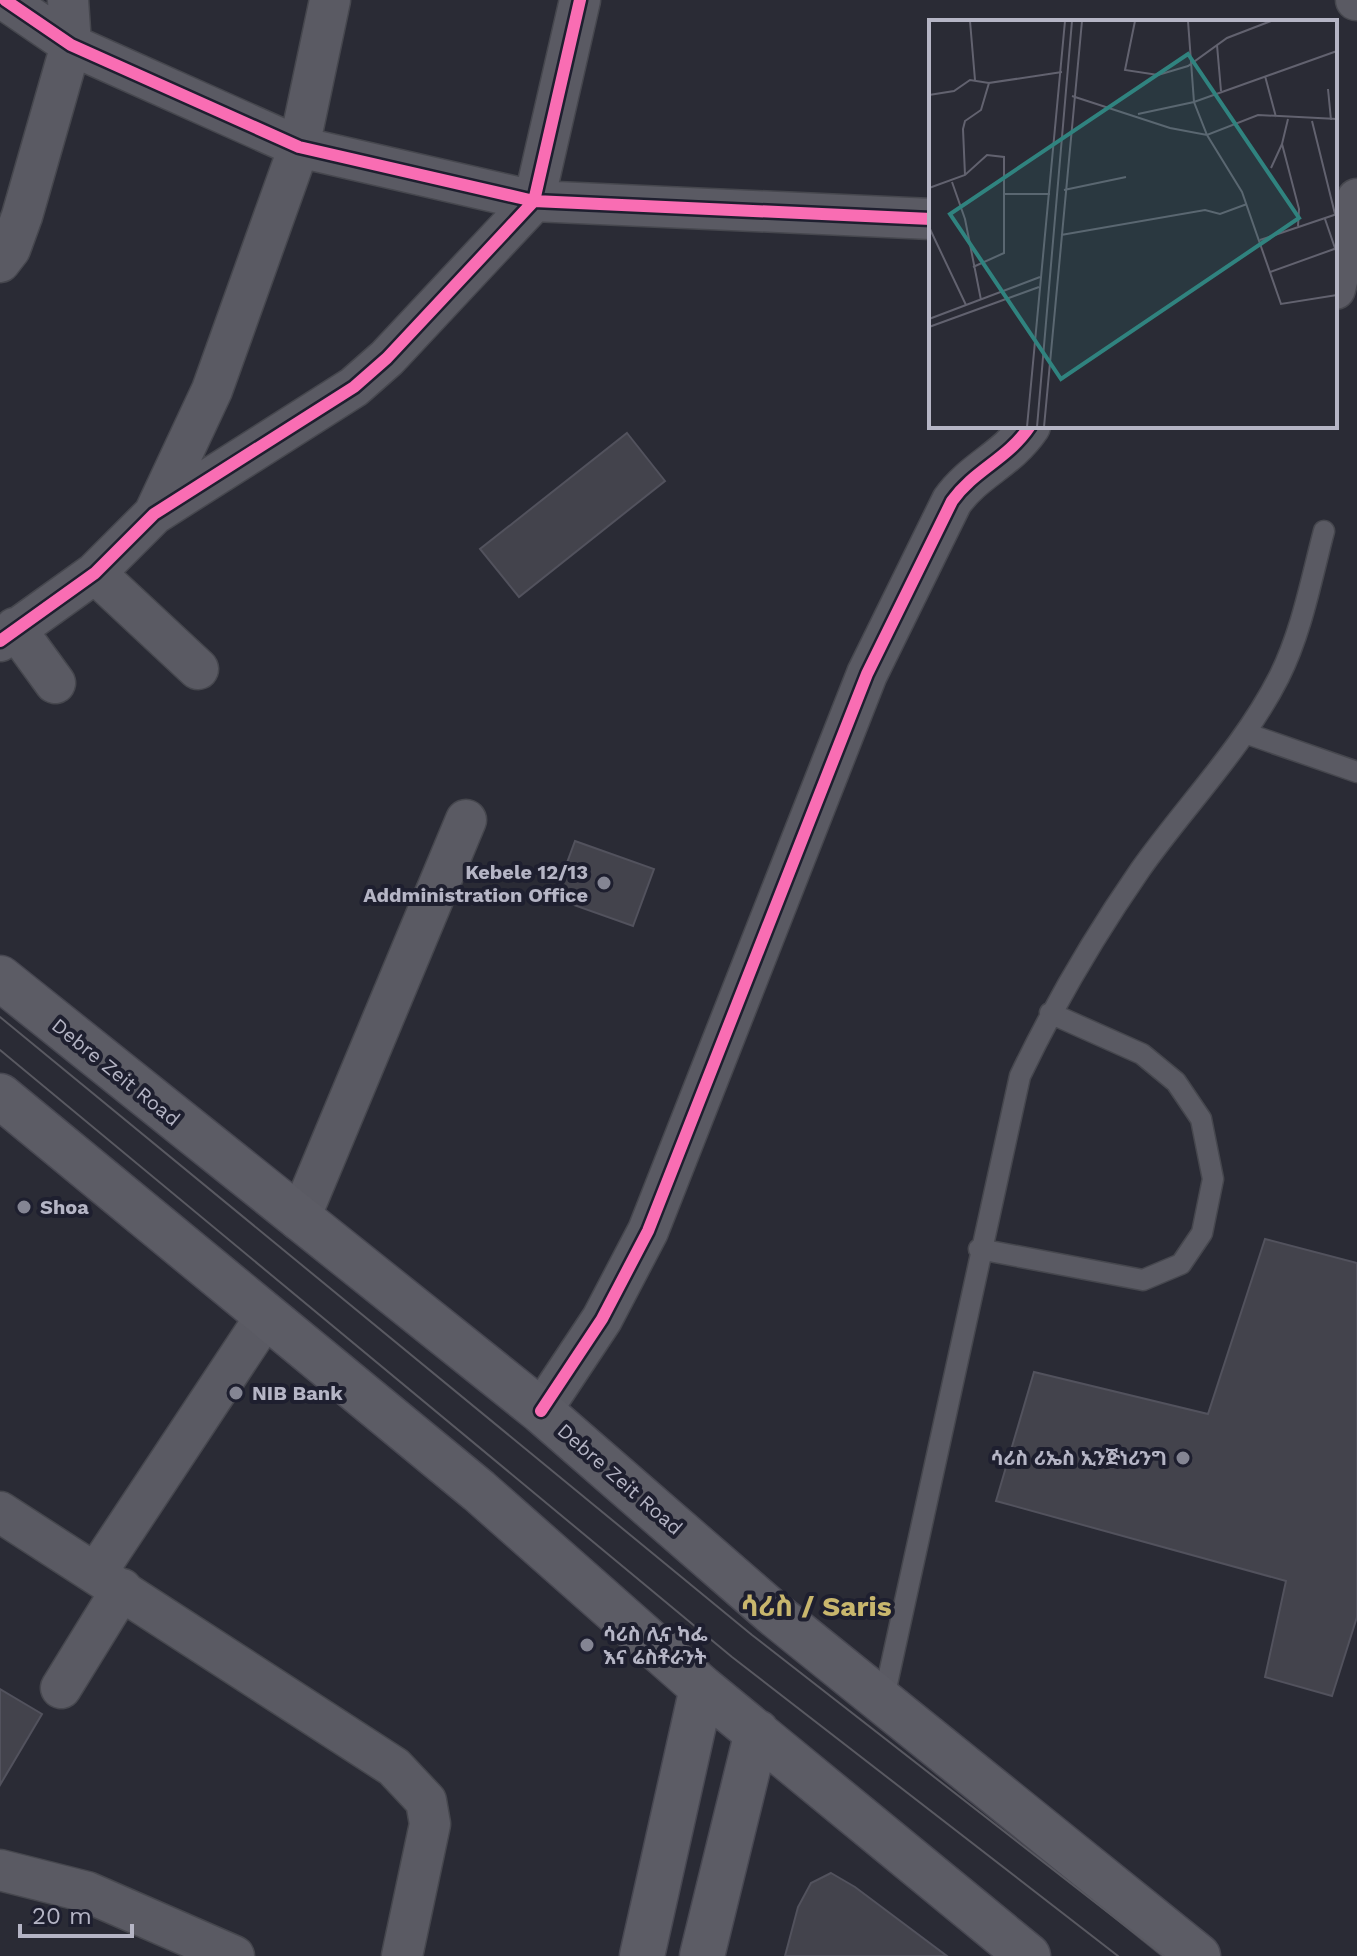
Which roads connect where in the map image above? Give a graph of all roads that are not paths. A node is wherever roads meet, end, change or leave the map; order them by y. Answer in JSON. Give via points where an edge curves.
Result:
{"nodes":[{"id":1,"x":5,"y":0,"type":"edge"},
{"id":2,"x":68,"y":0,"type":"edge"},
{"id":3,"x":330,"y":0,"type":"edge"},
{"id":4,"x":580,"y":0,"type":"edge"},
{"id":5,"x":71,"y":45,"type":"junction"},
{"id":6,"x":299,"y":147,"type":"junction"},
{"id":7,"x":1357,"y":199,"type":"edge"},
{"id":8,"x":534,"y":201,"type":"junction"},
{"id":9,"x":929,"y":219,"type":"edge"},
{"id":10,"x":0,"y":262,"type":"edge"},
{"id":11,"x":1337,"y":281,"type":"edge"},
{"id":12,"x":1337,"y":307,"type":"edge"},
{"id":13,"x":1357,"y":313,"type":"edge"},
{"id":14,"x":1029,"y":428,"type":"edge"},
{"id":15,"x":154,"y":514,"type":"junction"},
{"id":16,"x":1324,"y":531,"type":"dead end"},
{"id":17,"x":95,"y":573,"type":"junction"},
{"id":18,"x":8,"y":635,"type":"edge"},
{"id":19,"x":198,"y":669,"type":"dead end"},
{"id":20,"x":55,"y":683,"type":"dead end"},
{"id":21,"x":1245,"y":733,"type":"junction"},
{"id":22,"x":1357,"y":772,"type":"edge"},
{"id":23,"x":466,"y":820,"type":"dead end"},
{"id":24,"x":0,"y":978,"type":"edge"},
{"id":25,"x":1050,"y":1013,"type":"junction"},
{"id":26,"x":0,"y":1096,"type":"edge"},
{"id":27,"x":299,"y":1220,"type":"junction"},
{"id":28,"x":979,"y":1249,"type":"junction"},
{"id":29,"x":266,"y":1316,"type":"junction"},
{"id":30,"x":541,"y":1411,"type":"junction"},
{"id":31,"x":0,"y":1512,"type":"edge"},
{"id":32,"x":109,"y":1581,"type":"junction"},
{"id":33,"x":61,"y":1688,"type":"dead end"},
{"id":34,"x":702,"y":1688,"type":"junction"},
{"id":35,"x":883,"y":1702,"type":"junction"},
{"id":36,"x":757,"y":1732,"type":"junction"},
{"id":37,"x":0,"y":1870,"type":"edge"},
{"id":38,"x":234,"y":1956,"type":"edge"},
{"id":39,"x":402,"y":1956,"type":"edge"},
{"id":40,"x":642,"y":1956,"type":"edge"},
{"id":41,"x":702,"y":1956,"type":"edge"},
{"id":42,"x":1028,"y":1956,"type":"edge"},
{"id":43,"x":1198,"y":1956,"type":"edge"}],
"edges":[{"from":1,"to":5,"type":"street"},
{"from":2,"to":5,"type":"street"},
{"from":3,"to":6,"type":"street"},
{"from":4,"to":8,"type":"street"},
{"from":5,"to":6,"type":"street"},
{"from":5,"to":10,"type":"street","via":[[22,216]]},
{"from":6,"to":8,"type":"street"},
{"from":6,"to":15,"type":"street","via":[[212,390]]},
{"from":7,"to":11,"type":"street"},
{"from":8,"to":9,"type":"street"},
{"from":8,"to":15,"type":"street","via":[[354,387]]},
{"from":12,"to":13,"type":"street"},
{"from":14,"to":30,"type":"street","via":[[1014,450],[965,483],[952,501],[867,674],[648,1231],[602,1319]]},
{"from":15,"to":17,"type":"street"},
{"from":16,"to":21,"type":"lane","via":[[1297,634],[1279,677]]},
{"from":17,"to":18,"type":"street"},
{"from":17,"to":19,"type":"street"},
{"from":18,"to":20,"type":"street"},
{"from":21,"to":22,"type":"lane"},
{"from":21,"to":25,"type":"lane","via":[[1140,871]]},
{"from":23,"to":27,"type":"street"},
{"from":24,"to":27,"type":"main road","name":"Debre Zeit Road"},
{"from":25,"to":28,"type":"lane","via":[[1020,1076]]},
{"from":25,"to":28,"type":"lane","via":[[1142,1054],[1176,1082],[1201,1119],[1213,1179],[1202,1233],[1181,1264],[1143,1280]]},
{"from":26,"to":29,"type":"main road"},
{"from":27,"to":30,"type":"main road","name":"Debre Zeit Road"},
{"from":28,"to":35,"type":"lane"},
{"from":29,"to":32,"type":"street"},
{"from":29,"to":34,"type":"main road","via":[[479,1491]]},
{"from":30,"to":35,"type":"main road","name":"Debre Zeit Road"},
{"from":31,"to":32,"type":"street"},
{"from":32,"to":33,"type":"street"},
{"from":32,"to":39,"type":"street","via":[[394,1767],[426,1801],[430,1824]]},
{"from":34,"to":36,"type":"main road"},
{"from":34,"to":40,"type":"main road"},
{"from":35,"to":43,"type":"main road","name":"Debre Zeit Road"},
{"from":36,"to":41,"type":"main road"},
{"from":36,"to":42,"type":"main road"},
{"from":37,"to":38,"type":"street","via":[[87,1892]]}]}
